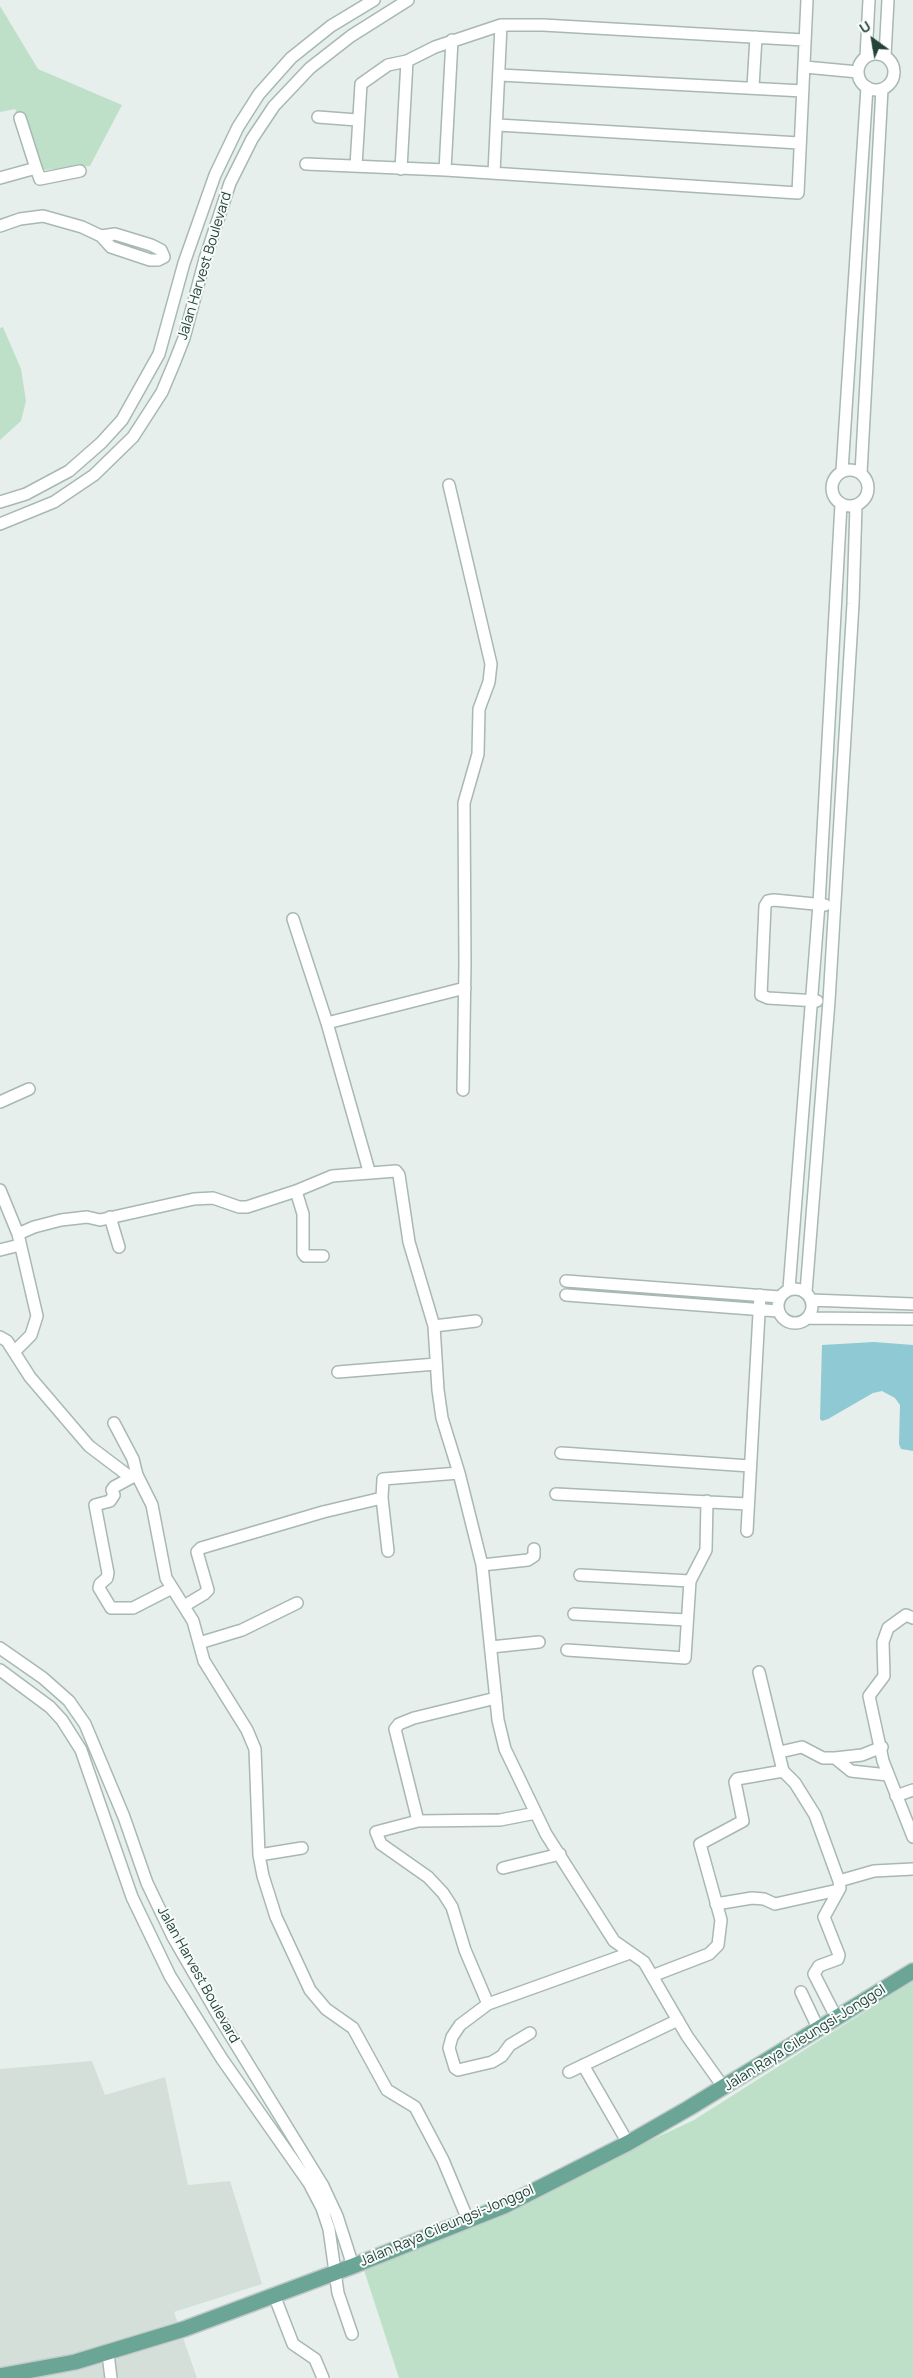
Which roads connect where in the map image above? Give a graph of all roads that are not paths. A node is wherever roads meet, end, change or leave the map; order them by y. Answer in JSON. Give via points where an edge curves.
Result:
{"nodes":[{"id":1,"x":374,"y":0,"type":"edge"},
{"id":2,"x":408,"y":0,"type":"edge"},
{"id":3,"x":807,"y":0,"type":"edge"},
{"id":4,"x":869,"y":0,"type":"edge"},
{"id":5,"x":888,"y":0,"type":"edge"},
{"id":6,"x":501,"y":25,"type":"junction"},
{"id":7,"x":756,"y":37,"type":"junction"},
{"id":8,"x":452,"y":40,"type":"junction"},
{"id":9,"x":804,"y":40,"type":"junction"},
{"id":10,"x":885,"y":56,"type":"junction"},
{"id":11,"x":866,"y":57,"type":"junction"},
{"id":12,"x":407,"y":61,"type":"junction"},
{"id":13,"x":805,"y":67,"type":"junction"},
{"id":14,"x":858,"y":72,"type":"junction"},
{"id":15,"x":500,"y":75,"type":"junction"},
{"id":16,"x":753,"y":87,"type":"junction"},
{"id":17,"x":867,"y":88,"type":"junction"},
{"id":18,"x":882,"y":89,"type":"junction"},
{"id":19,"x":803,"y":91,"type":"junction"},
{"id":20,"x":259,"y":94,"type":"junction"},
{"id":21,"x":274,"y":106,"type":"junction"},
{"id":22,"x":318,"y":117,"type":"dead end"},
{"id":23,"x":20,"y":118,"type":"dead end"},
{"id":24,"x":357,"y":120,"type":"junction"},
{"id":25,"x":498,"y":125,"type":"junction"},
{"id":26,"x":799,"y":142,"type":"junction"},
{"id":27,"x":306,"y":164,"type":"dead end"},
{"id":28,"x":356,"y":166,"type":"junction"},
{"id":29,"x":36,"y":168,"type":"junction"},
{"id":30,"x":401,"y":169,"type":"junction"},
{"id":31,"x":445,"y":170,"type":"junction"},
{"id":32,"x":80,"y":171,"type":"dead end"},
{"id":33,"x":494,"y":173,"type":"junction"},
{"id":34,"x":0,"y":178,"type":"edge"},
{"id":35,"x":0,"y":226,"type":"edge"},
{"id":36,"x":184,"y":263,"type":"junction"},
{"id":37,"x":159,"y":354,"type":"junction"},
{"id":38,"x":175,"y":361,"type":"junction"},
{"id":39,"x":842,"y":472,"type":"junction"},
{"id":40,"x":861,"y":473,"type":"junction"},
{"id":41,"x":449,"y":485,"type":"dead end"},
{"id":42,"x":0,"y":502,"type":"edge"},
{"id":43,"x":841,"y":504,"type":"junction"},
{"id":44,"x":856,"y":505,"type":"junction"},
{"id":45,"x":0,"y":524,"type":"edge"},
{"id":46,"x":819,"y":904,"type":"junction"},
{"id":47,"x":834,"y":905,"type":"junction"},
{"id":48,"x":293,"y":919,"type":"dead end"},
{"id":49,"x":465,"y":988,"type":"junction"},
{"id":50,"x":812,"y":1000,"type":"junction"},
{"id":51,"x":829,"y":1002,"type":"junction"},
{"id":52,"x":327,"y":1023,"type":"junction"},
{"id":53,"x":29,"y":1089,"type":"dead end"},
{"id":54,"x":463,"y":1090,"type":"dead end"},
{"id":55,"x":0,"y":1102,"type":"edge"},
{"id":56,"x":369,"y":1171,"type":"junction"},
{"id":57,"x":0,"y":1190,"type":"edge"},
{"id":58,"x":296,"y":1191,"type":"junction"},
{"id":59,"x":110,"y":1218,"type":"junction"},
{"id":60,"x":19,"y":1240,"type":"junction"},
{"id":61,"x":119,"y":1247,"type":"dead end"},
{"id":62,"x":0,"y":1250,"type":"edge"},
{"id":63,"x":324,"y":1256,"type":"dead end"},
{"id":64,"x":566,"y":1281,"type":"dead end"},
{"id":65,"x":790,"y":1289,"type":"junction"},
{"id":66,"x":566,"y":1295,"type":"dead end"},
{"id":67,"x":760,"y":1296,"type":"junction"},
{"id":68,"x":809,"y":1296,"type":"junction"},
{"id":69,"x":780,"y":1297,"type":"junction"},
{"id":70,"x":913,"y":1304,"type":"edge"},
{"id":71,"x":759,"y":1309,"type":"junction"},
{"id":72,"x":778,"y":1311,"type":"junction"},
{"id":73,"x":807,"y":1318,"type":"junction"},
{"id":74,"x":913,"y":1319,"type":"edge"},
{"id":75,"x":476,"y":1321,"type":"dead end"},
{"id":76,"x":434,"y":1326,"type":"junction"},
{"id":77,"x":0,"y":1338,"type":"edge"},
{"id":78,"x":14,"y":1352,"type":"junction"},
{"id":79,"x":436,"y":1364,"type":"junction"},
{"id":80,"x":338,"y":1372,"type":"dead end"},
{"id":81,"x":114,"y":1423,"type":"dead end"},
{"id":82,"x":561,"y":1453,"type":"dead end"},
{"id":83,"x":750,"y":1466,"type":"junction"},
{"id":84,"x":459,"y":1474,"type":"junction"},
{"id":85,"x":134,"y":1476,"type":"junction"},
{"id":86,"x":556,"y":1494,"type":"dead end"},
{"id":87,"x":382,"y":1498,"type":"junction"},
{"id":88,"x":707,"y":1502,"type":"junction"},
{"id":89,"x":748,"y":1504,"type":"junction"},
{"id":90,"x":747,"y":1531,"type":"dead end"},
{"id":91,"x":534,"y":1549,"type":"dead end"},
{"id":92,"x":388,"y":1551,"type":"dead end"},
{"id":93,"x":482,"y":1565,"type":"junction"},
{"id":94,"x":580,"y":1575,"type":"dead end"},
{"id":95,"x":690,"y":1581,"type":"junction"},
{"id":96,"x":172,"y":1588,"type":"junction"},
{"id":97,"x":297,"y":1603,"type":"dead end"},
{"id":98,"x":184,"y":1606,"type":"junction"},
{"id":99,"x":574,"y":1614,"type":"dead end"},
{"id":100,"x":913,"y":1618,"type":"edge"},
{"id":101,"x":688,"y":1620,"type":"junction"},
{"id":102,"x":539,"y":1642,"type":"dead end"},
{"id":103,"x":200,"y":1643,"type":"junction"},
{"id":104,"x":491,"y":1647,"type":"junction"},
{"id":105,"x":0,"y":1648,"type":"edge"},
{"id":106,"x":568,"y":1650,"type":"dead end"},
{"id":107,"x":0,"y":1670,"type":"edge"},
{"id":108,"x":759,"y":1672,"type":"dead end"},
{"id":109,"x":496,"y":1698,"type":"junction"},
{"id":110,"x":882,"y":1747,"type":"junction"},
{"id":111,"x":780,"y":1752,"type":"junction"},
{"id":112,"x":835,"y":1758,"type":"junction"},
{"id":113,"x":783,"y":1772,"type":"junction"},
{"id":114,"x":888,"y":1775,"type":"junction"},
{"id":115,"x":913,"y":1790,"type":"edge"},
{"id":116,"x":896,"y":1796,"type":"junction"},
{"id":117,"x":536,"y":1813,"type":"junction"},
{"id":118,"x":418,"y":1821,"type":"junction"},
{"id":119,"x":913,"y":1838,"type":"edge"},
{"id":120,"x":302,"y":1848,"type":"dead end"},
{"id":121,"x":560,"y":1854,"type":"junction"},
{"id":122,"x":258,"y":1855,"type":"junction"},
{"id":123,"x":503,"y":1868,"type":"dead end"},
{"id":124,"x":913,"y":1868,"type":"edge"},
{"id":125,"x":838,"y":1886,"type":"junction"},
{"id":126,"x":716,"y":1904,"type":"junction"},
{"id":127,"x":630,"y":1953,"type":"junction"},
{"id":128,"x":913,"y":1971,"type":"edge"},
{"id":129,"x":652,"y":1976,"type":"junction"},
{"id":130,"x":801,"y":1992,"type":"dead end"},
{"id":131,"x":488,"y":2004,"type":"junction"},
{"id":132,"x":837,"y":2018,"type":"junction"},
{"id":133,"x":678,"y":2020,"type":"junction"},
{"id":134,"x":819,"y":2030,"type":"junction"},
{"id":135,"x":530,"y":2033,"type":"dead end"},
{"id":136,"x":244,"y":2056,"type":"junction"},
{"id":137,"x":583,"y":2065,"type":"junction"},
{"id":138,"x":228,"y":2067,"type":"junction"},
{"id":139,"x":569,"y":2072,"type":"dead end"},
{"id":140,"x":724,"y":2088,"type":"junction"},
{"id":141,"x":628,"y":2143,"type":"junction"},
{"id":142,"x":468,"y":2220,"type":"junction"},
{"id":143,"x":353,"y":2266,"type":"junction"},
{"id":144,"x":335,"y":2273,"type":"junction"},
{"id":145,"x":274,"y":2295,"type":"junction"},
{"id":146,"x":352,"y":2334,"type":"dead end"},
{"id":147,"x":108,"y":2354,"type":"junction"},
{"id":148,"x":0,"y":2376,"type":"edge"},
{"id":149,"x":111,"y":2378,"type":"edge"},
{"id":150,"x":323,"y":2378,"type":"edge"}],
"edges":[{"from":1,"to":20,"type":"street","name":"Jalan Harvest Boulevard","via":[[309,42]]},
{"from":2,"to":21,"type":"street","name":"Jalan Harvest Boulevard","via":[[351,36],[310,68]]},
{"from":3,"to":9,"type":"street"},
{"from":4,"to":11,"type":"street"},
{"from":5,"to":10,"type":"street"},
{"from":6,"to":7,"type":"street"},
{"from":6,"to":8,"type":"street"},
{"from":6,"to":15,"type":"street"},
{"from":7,"to":9,"type":"street"},
{"from":7,"to":16,"type":"street"},
{"from":8,"to":12,"type":"street"},
{"from":8,"to":31,"type":"street"},
{"from":9,"to":13,"type":"street"},
{"from":10,"to":11,"type":"street","via":[[875,54]]},
{"from":10,"to":18,"type":"street","via":[[894,73],[890,83]]},
{"from":11,"to":14,"type":"street"},
{"from":12,"to":24,"type":"street","via":[[388,65],[361,84]]},
{"from":12,"to":30,"type":"street"},
{"from":13,"to":14,"type":"street"},
{"from":13,"to":19,"type":"street"},
{"from":14,"to":17,"type":"street"},
{"from":15,"to":16,"type":"street"},
{"from":15,"to":25,"type":"street"},
{"from":16,"to":19,"type":"street"},
{"from":17,"to":18,"type":"street"},
{"from":17,"to":39,"type":"street"},
{"from":18,"to":40,"type":"street"},
{"from":19,"to":26,"type":"street"},
{"from":20,"to":21,"type":"street"},
{"from":20,"to":36,"type":"street","name":"Jalan Harvest Boulevard","via":[[238,127],[215,175]]},
{"from":21,"to":38,"type":"street","name":"Jalan Harvest Boulevard","via":[[252,139],[230,184]]},
{"from":22,"to":24,"type":"street"},
{"from":23,"to":29,"type":"street"},
{"from":24,"to":28,"type":"street"},
{"from":25,"to":26,"type":"street"},
{"from":25,"to":33,"type":"street"},
{"from":26,"to":33,"type":"street","via":[[798,193]]},
{"from":27,"to":28,"type":"street"},
{"from":28,"to":30,"type":"street"},
{"from":29,"to":32,"type":"street","via":[[40,179]]},
{"from":29,"to":34,"type":"street"},
{"from":30,"to":31,"type":"street"},
{"from":31,"to":33,"type":"street"},
{"from":35,"to":36,"type":"street","via":[[43,216],[82,227],[100,236],[115,234],[151,245],[161,250],[164,257]]},
{"from":36,"to":37,"type":"street","name":"Jalan Harvest Boulevard"},
{"from":37,"to":38,"type":"street"},
{"from":37,"to":42,"type":"street","name":"Jalan Harvest Boulevard","via":[[122,420],[101,443],[69,471],[26,494]]},
{"from":38,"to":45,"type":"street","name":"Jalan Harvest Boulevard","via":[[162,392],[133,437],[94,475],[54,502]]},
{"from":39,"to":40,"type":"street","via":[[852,470]]},
{"from":39,"to":43,"type":"street","via":[[832,487],[834,497]]},
{"from":40,"to":44,"type":"street","via":[[867,481],[868,490]]},
{"from":41,"to":49,"type":"street","via":[[491,664],[489,682],[479,709],[478,754],[464,803]]},
{"from":43,"to":44,"type":"street"},
{"from":43,"to":46,"type":"street"},
{"from":44,"to":47,"type":"street"},
{"from":46,"to":47,"type":"street"},
{"from":46,"to":50,"type":"street"},
{"from":46,"to":50,"type":"street","via":[[774,900],[765,906],[761,995]]},
{"from":47,"to":51,"type":"street"},
{"from":48,"to":52,"type":"street"},
{"from":49,"to":52,"type":"street"},
{"from":49,"to":54,"type":"street"},
{"from":50,"to":51,"type":"street"},
{"from":50,"to":65,"type":"street"},
{"from":51,"to":68,"type":"street"},
{"from":52,"to":56,"type":"street"},
{"from":53,"to":55,"type":"street"},
{"from":56,"to":58,"type":"street","via":[[332,1176]]},
{"from":56,"to":76,"type":"street","via":[[396,1170],[399,1175],[409,1242]]},
{"from":57,"to":60,"type":"street"},
{"from":58,"to":59,"type":"street","via":[[242,1208],[208,1198]]},
{"from":58,"to":63,"type":"street","via":[[303,1214],[302,1252],[305,1256]]},
{"from":59,"to":60,"type":"street","via":[[61,1220],[34,1227]]},
{"from":59,"to":61,"type":"street"},
{"from":60,"to":62,"type":"street"},
{"from":60,"to":78,"type":"street","via":[[36,1319],[31,1335]]},
{"from":64,"to":67,"type":"street"},
{"from":65,"to":68,"type":"street","via":[[798,1289]]},
{"from":65,"to":69,"type":"street"},
{"from":66,"to":71,"type":"street"},
{"from":67,"to":69,"type":"street"},
{"from":67,"to":71,"type":"street"},
{"from":68,"to":70,"type":"street"},
{"from":68,"to":73,"type":"street","via":[[812,1309]]},
{"from":69,"to":72,"type":"street"},
{"from":71,"to":72,"type":"street"},
{"from":71,"to":83,"type":"street"},
{"from":72,"to":73,"type":"street","via":[[791,1322]]},
{"from":73,"to":74,"type":"street"},
{"from":75,"to":76,"type":"street"},
{"from":76,"to":79,"type":"street"},
{"from":77,"to":78,"type":"street","via":[[7,1341]]},
{"from":78,"to":85,"type":"street","via":[[30,1377],[89,1446]]},
{"from":79,"to":80,"type":"street"},
{"from":79,"to":84,"type":"street","via":[[442,1418]]},
{"from":81,"to":85,"type":"street","via":[[133,1459]]},
{"from":82,"to":83,"type":"street"},
{"from":83,"to":89,"type":"street"},
{"from":84,"to":87,"type":"street","via":[[386,1478],[382,1484]]},
{"from":84,"to":93,"type":"street"},
{"from":85,"to":96,"type":"street","via":[[152,1505],[165,1575]]},
{"from":85,"to":96,"type":"street","via":[[114,1487],[113,1498],[96,1505],[108,1573],[99,1588],[111,1608],[133,1608]]},
{"from":86,"to":88,"type":"street"},
{"from":87,"to":92,"type":"street"},
{"from":87,"to":98,"type":"street","via":[[201,1548],[197,1552],[208,1590]]},
{"from":88,"to":89,"type":"street"},
{"from":88,"to":95,"type":"street","via":[[706,1550]]},
{"from":89,"to":90,"type":"street"},
{"from":91,"to":93,"type":"street","via":[[534,1556],[528,1560]]},
{"from":93,"to":104,"type":"street"},
{"from":94,"to":95,"type":"street"},
{"from":95,"to":101,"type":"street"},
{"from":96,"to":98,"type":"street"},
{"from":97,"to":103,"type":"street","via":[[242,1630]]},
{"from":98,"to":103,"type":"street","via":[[193,1620]]},
{"from":99,"to":101,"type":"street"},
{"from":100,"to":110,"type":"street","via":[[906,1614],[888,1628],[882,1647],[884,1676],[869,1694]]},
{"from":101,"to":106,"type":"street","via":[[685,1658]]},
{"from":102,"to":104,"type":"street"},
{"from":103,"to":122,"type":"street","via":[[204,1661],[247,1730],[255,1749]]},
{"from":104,"to":109,"type":"street"},
{"from":105,"to":136,"type":"street","name":"Jalan Harvest Boulevard","via":[[44,1678],[69,1702],[85,1724],[124,1817],[147,1883],[169,1928]]},
{"from":107,"to":138,"type":"street","name":"Jalan Harvest Boulevard","via":[[50,1707],[81,1750],[132,1897],[170,1976]]},
{"from":108,"to":111,"type":"street"},
{"from":109,"to":117,"type":"street","via":[[505,1749]]},
{"from":109,"to":118,"type":"street","via":[[414,1718],[395,1729]]},
{"from":110,"to":112,"type":"street","via":[[862,1755]]},
{"from":110,"to":114,"type":"street"},
{"from":111,"to":112,"type":"street","via":[[802,1747],[823,1758]]},
{"from":111,"to":113,"type":"street"},
{"from":112,"to":114,"type":"street","via":[[851,1771]]},
{"from":113,"to":125,"type":"street","via":[[795,1783],[815,1815]]},
{"from":113,"to":126,"type":"street","via":[[737,1779],[743,1821],[700,1844]]},
{"from":114,"to":116,"type":"street"},
{"from":115,"to":116,"type":"street"},
{"from":116,"to":119,"type":"street"},
{"from":117,"to":118,"type":"street","via":[[500,1820]]},
{"from":117,"to":121,"type":"street"},
{"from":118,"to":131,"type":"street","via":[[378,1831],[376,1835],[381,1844],[428,1877],[443,1893],[452,1907],[465,1950]]},
{"from":120,"to":122,"type":"street"},
{"from":121,"to":123,"type":"street"},
{"from":121,"to":127,"type":"street","via":[[614,1941]]},
{"from":122,"to":142,"type":"street","via":[[276,1917],[304,1981],[326,2010],[352,2028],[387,2090],[414,2107],[439,2151]]},
{"from":124,"to":125,"type":"street","via":[[874,1871]]},
{"from":125,"to":126,"type":"street","via":[[775,1904],[752,1898]]},
{"from":125,"to":132,"type":"street","via":[[824,1917],[838,1959],[819,1966],[814,1974]]},
{"from":126,"to":129,"type":"street","via":[[721,1928],[714,1950]]},
{"from":127,"to":129,"type":"street","via":[[644,1962]]},
{"from":127,"to":131,"type":"street"},
{"from":128,"to":132,"type":"main road","name":"Jalan Raya Cileungsi-Jonggol"},
{"from":129,"to":133,"type":"street"},
{"from":130,"to":134,"type":"street"},
{"from":131,"to":135,"type":"street","via":[[460,2025],[452,2037],[449,2048],[455,2068],[492,2062],[502,2056],[510,2045]]},
{"from":132,"to":134,"type":"main road","name":"Jalan Raya Cileungsi-Jonggol"},
{"from":133,"to":137,"type":"street"},
{"from":133,"to":140,"type":"street"},
{"from":134,"to":140,"type":"main road","name":"Jalan Raya Cileungsi-Jonggol"},
{"from":136,"to":138,"type":"street"},
{"from":136,"to":143,"type":"street","name":"Jalan Harvest Boulevard","via":[[324,2186]]},
{"from":137,"to":139,"type":"street"},
{"from":137,"to":141,"type":"street"},
{"from":138,"to":144,"type":"street","name":"Jalan Harvest Boulevard","via":[[314,2191],[329,2229]]},
{"from":140,"to":141,"type":"main road","name":"Jalan Raya Cileungsi-Jonggol"},
{"from":141,"to":142,"type":"main road","name":"Jalan Raya Cileungsi-Jonggol","via":[[504,2206]]},
{"from":142,"to":143,"type":"main road","name":"Jalan Raya Cileungsi-Jonggol"},
{"from":143,"to":144,"type":"main road","name":"Jalan Raya Cileungsi-Jonggol"},
{"from":144,"to":145,"type":"main road","name":"Jalan Raya Cileungsi-Jonggol"},
{"from":144,"to":146,"type":"street","name":"Jalan Harvest Boulevard"},
{"from":145,"to":147,"type":"main road","name":"Jalan Raya Cileungsi-Jonggol"},
{"from":145,"to":150,"type":"street","via":[[293,2344],[315,2359]]},
{"from":147,"to":148,"type":"main road","name":"Jalan Raya Cileungsi-Jonggol"},
{"from":147,"to":149,"type":"street"}]}
